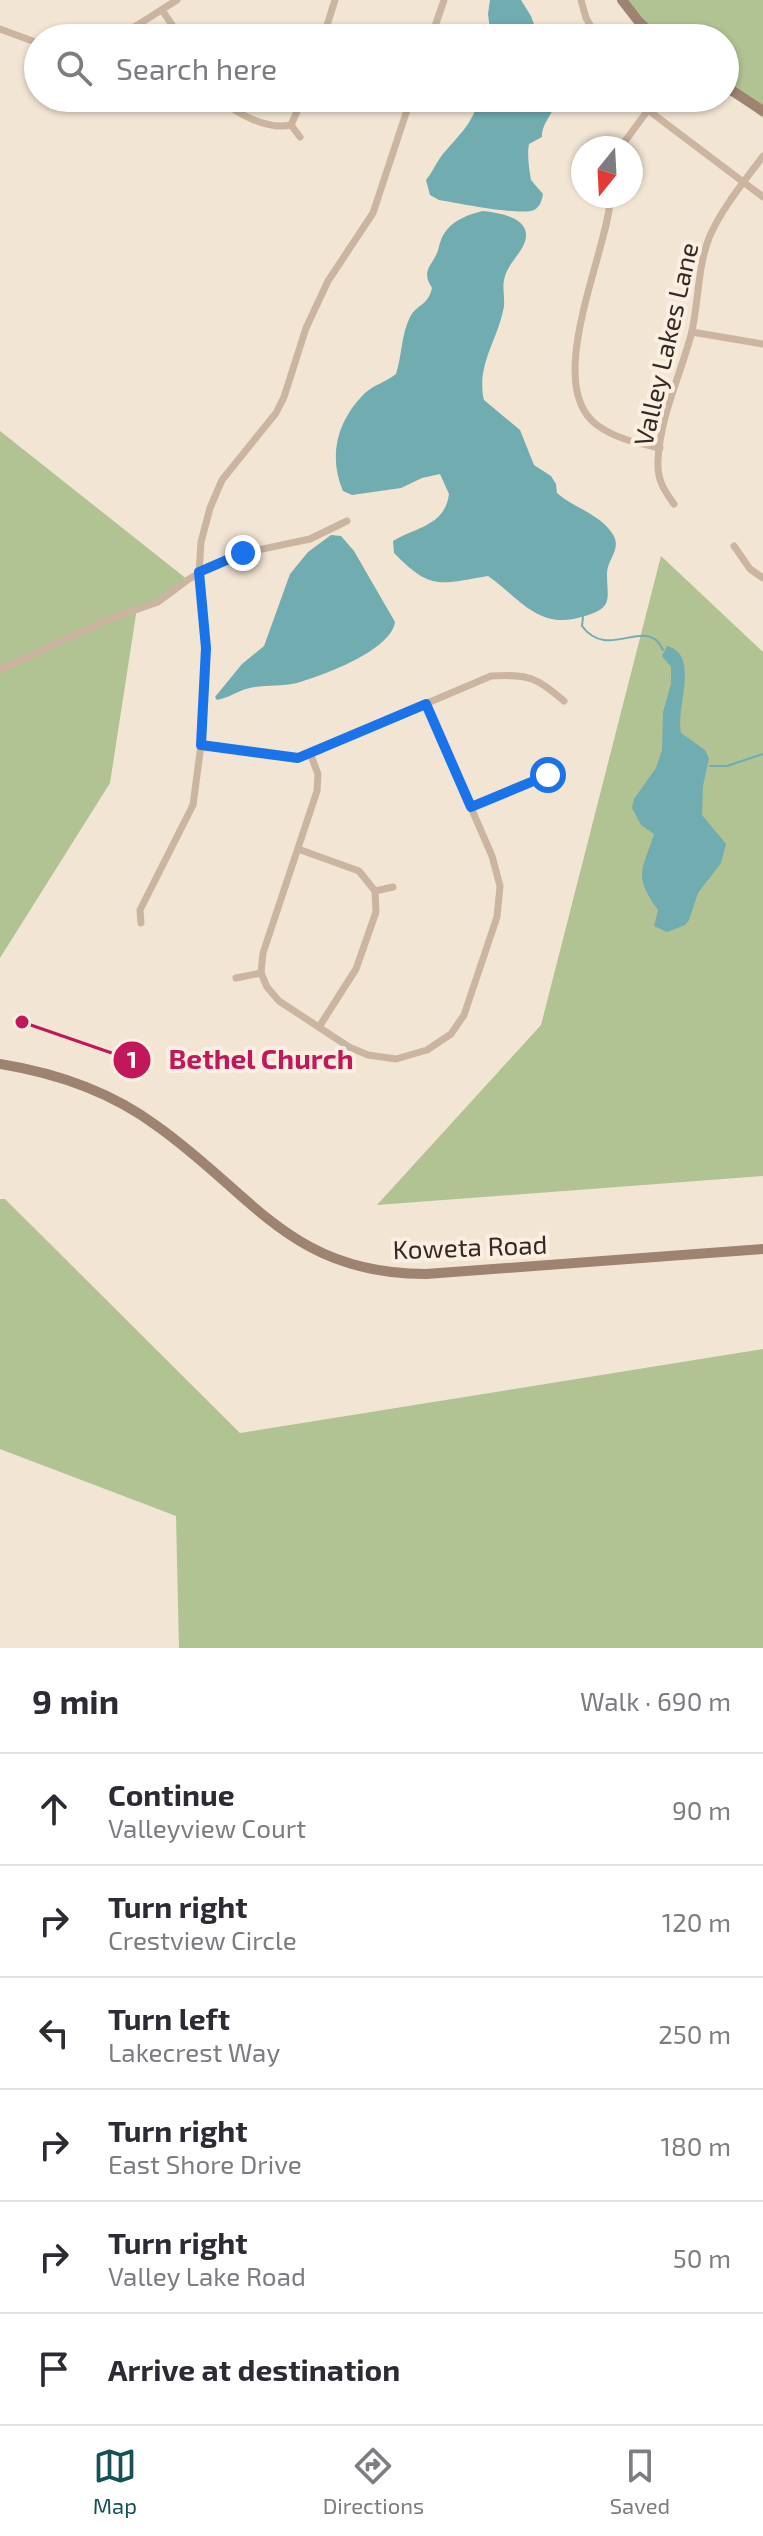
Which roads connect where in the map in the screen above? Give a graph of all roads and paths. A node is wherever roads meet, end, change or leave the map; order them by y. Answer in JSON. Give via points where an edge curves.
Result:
{"nodes":[{"id":1,"x":177,"y":0,"type":"edge"},
{"id":2,"x":335,"y":0,"type":"edge"},
{"id":3,"x":444,"y":0,"type":"edge"},
{"id":4,"x":581,"y":0,"type":"edge"},
{"id":5,"x":622,"y":0,"type":"edge"},
{"id":6,"x":162,"y":10,"type":"junction"},
{"id":7,"x":140,"y":24,"type":"edge"},
{"id":8,"x":172,"y":24,"type":"edge"},
{"id":9,"x":327,"y":24,"type":"edge"},
{"id":10,"x":436,"y":24,"type":"edge"},
{"id":11,"x":590,"y":24,"type":"edge"},
{"id":12,"x":643,"y":24,"type":"edge"},
{"id":13,"x":0,"y":29,"type":"edge"},
{"id":14,"x":24,"y":38,"type":"edge"},
{"id":15,"x":739,"y":95,"type":"edge"},
{"id":16,"x":763,"y":111,"type":"edge"},
{"id":17,"x":240,"y":112,"type":"edge"},
{"id":18,"x":297,"y":112,"type":"edge"},
{"id":19,"x":406,"y":112,"type":"edge"},
{"id":20,"x":647,"y":112,"type":"edge"},
{"id":21,"x":651,"y":112,"type":"edge"},
{"id":22,"x":291,"y":125,"type":"junction"},
{"id":23,"x":629,"y":136,"type":"edge"},
{"id":24,"x":300,"y":137,"type":"dead end"},
{"id":25,"x":763,"y":156,"type":"edge"},
{"id":26,"x":744,"y":182,"type":"junction"},
{"id":27,"x":763,"y":197,"type":"edge"},
{"id":28,"x":609,"y":208,"type":"edge"},
{"id":29,"x":692,"y":332,"type":"junction"},
{"id":30,"x":763,"y":344,"type":"edge"},
{"id":31,"x":660,"y":448,"type":"junction"},
{"id":32,"x":674,"y":504,"type":"dead end"},
{"id":33,"x":347,"y":521,"type":"dead end"},
{"id":34,"x":734,"y":546,"type":"dead end"},
{"id":35,"x":199,"y":572,"type":"junction"},
{"id":36,"x":763,"y":578,"type":"edge"},
{"id":37,"x":0,"y":670,"type":"edge"},
{"id":38,"x":564,"y":701,"type":"dead end"},
{"id":39,"x":426,"y":704,"type":"junction"},
{"id":40,"x":201,"y":745,"type":"junction"},
{"id":41,"x":310,"y":753,"type":"junction"},
{"id":42,"x":548,"y":775,"type":"dead end"},
{"id":43,"x":471,"y":807,"type":"junction"},
{"id":44,"x":298,"y":849,"type":"junction"},
{"id":45,"x":393,"y":887,"type":"dead end"},
{"id":46,"x":375,"y":891,"type":"junction"},
{"id":47,"x":141,"y":923,"type":"dead end"},
{"id":48,"x":261,"y":973,"type":"junction"},
{"id":49,"x":236,"y":978,"type":"dead end"},
{"id":50,"x":319,"y":1027,"type":"junction"},
{"id":51,"x":0,"y":1064,"type":"edge"},
{"id":52,"x":763,"y":1249,"type":"edge"}],
"edges":[{"from":1,"to":6,"type":"street"},
{"from":2,"to":9,"type":"street"},
{"from":3,"to":10,"type":"street"},
{"from":4,"to":11,"type":"street"},
{"from":5,"to":12,"type":"street"},
{"from":6,"to":7,"type":"street"},
{"from":6,"to":8,"type":"street"},
{"from":13,"to":14,"type":"street"},
{"from":15,"to":16,"type":"street"},
{"from":17,"to":22,"type":"street","via":[[275,126]]},
{"from":18,"to":22,"type":"street"},
{"from":19,"to":35,"type":"street","via":[[373,213],[328,281],[276,413],[222,480],[201,542]]},
{"from":20,"to":23,"type":"street"},
{"from":21,"to":26,"type":"street"},
{"from":22,"to":24,"type":"street"},
{"from":25,"to":26,"type":"street","name":"Valley Lakes Lane"},
{"from":26,"to":27,"type":"street"},
{"from":26,"to":29,"type":"street","name":"Valley Lakes Lane","via":[[710,237]]},
{"from":28,"to":31,"type":"street","via":[[573,355],[573,378],[579,403],[595,424],[624,440]]},
{"from":29,"to":30,"type":"street"},
{"from":29,"to":31,"type":"street","name":"Valley Lakes Lane"},
{"from":31,"to":32,"type":"street","name":"Valley Lakes Lane","via":[[660,485]]},
{"from":33,"to":35,"type":"street","via":[[310,539],[243,553]]},
{"from":34,"to":36,"type":"street"},
{"from":35,"to":37,"type":"street","via":[[158,602]]},
{"from":35,"to":40,"type":"street","via":[[206,648]]},
{"from":38,"to":39,"type":"street","via":[[539,680],[518,675],[491,676]]},
{"from":39,"to":41,"type":"street"},
{"from":39,"to":43,"type":"street"},
{"from":40,"to":41,"type":"street","via":[[298,758]]},
{"from":40,"to":47,"type":"street","via":[[193,805],[140,910]]},
{"from":41,"to":44,"type":"street","via":[[318,774],[317,791]]},
{"from":42,"to":43,"type":"street"},
{"from":43,"to":50,"type":"street","via":[[500,886],[497,917],[464,1015],[451,1034],[427,1050],[396,1059],[368,1055]]},
{"from":44,"to":46,"type":"street","via":[[359,871]]},
{"from":44,"to":48,"type":"street"},
{"from":45,"to":46,"type":"street"},
{"from":46,"to":50,"type":"street","via":[[376,912],[356,969]]},
{"from":48,"to":49,"type":"street"},
{"from":48,"to":50,"type":"street","via":[[279,1001]]},
{"from":51,"to":52,"type":"street","name":"Koweta Road","via":[[86,1086],[123,1104],[287,1234],[360,1267],[426,1274]]}]}
